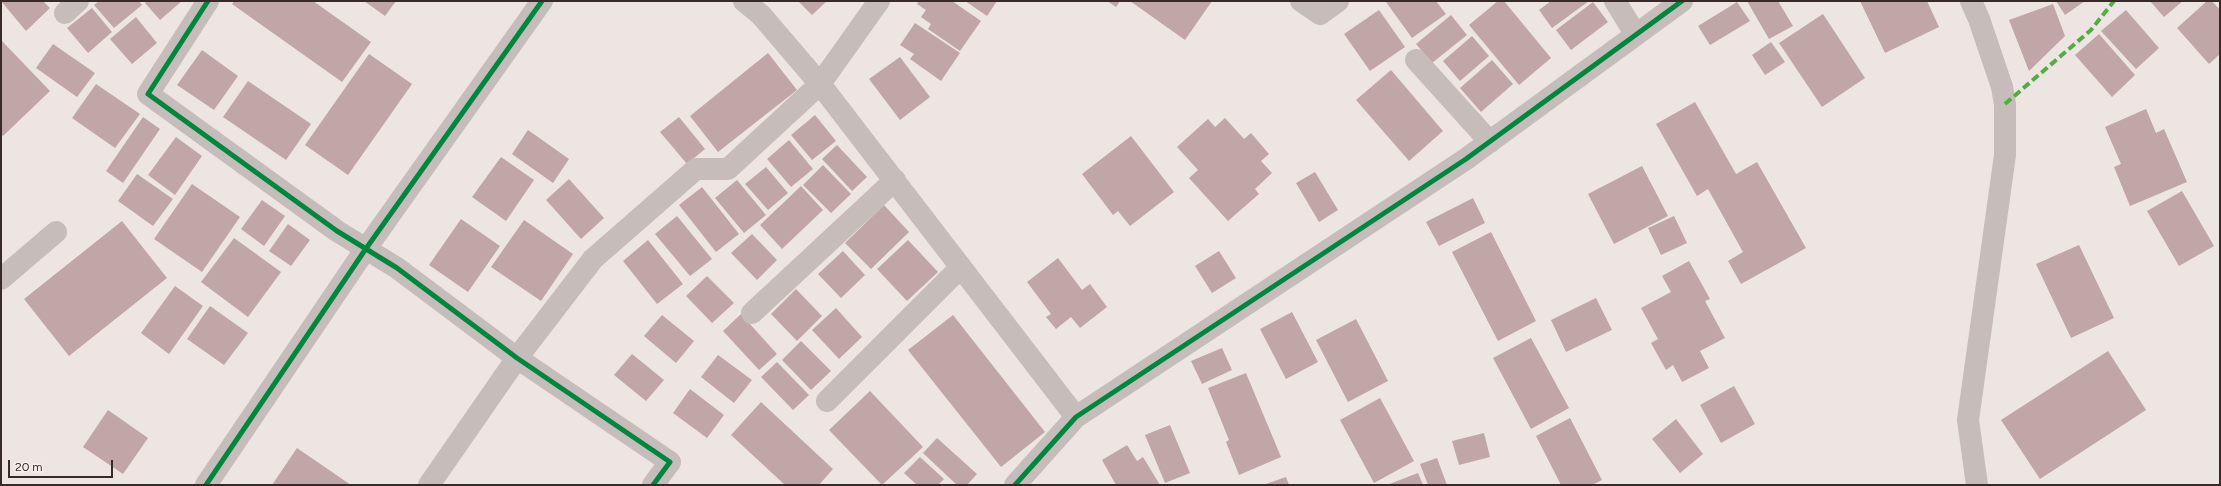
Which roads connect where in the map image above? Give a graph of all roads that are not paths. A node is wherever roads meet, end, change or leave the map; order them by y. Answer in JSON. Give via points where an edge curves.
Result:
{"nodes":[{"id":1,"x":208,"y":1,"type":"edge"},
{"id":2,"x":542,"y":1,"type":"edge"},
{"id":3,"x":744,"y":1,"type":"edge"},
{"id":4,"x":879,"y":1,"type":"edge"},
{"id":5,"x":1301,"y":1,"type":"edge"},
{"id":6,"x":1338,"y":1,"type":"edge"},
{"id":7,"x":1615,"y":1,"type":"edge"},
{"id":8,"x":1682,"y":1,"type":"edge"},
{"id":9,"x":1970,"y":1,"type":"edge"},
{"id":10,"x":1636,"y":35,"type":"junction"},
{"id":11,"x":1416,"y":60,"type":"dead end"},
{"id":12,"x":820,"y":84,"type":"junction"},
{"id":13,"x":1490,"y":142,"type":"junction"},
{"id":14,"x":895,"y":180,"type":"junction"},
{"id":15,"x":56,"y":232,"type":"dead end"},
{"id":16,"x":365,"y":250,"type":"junction"},
{"id":17,"x":961,"y":267,"type":"junction"},
{"id":18,"x":1,"y":279,"type":"edge"},
{"id":19,"x":752,"y":313,"type":"dead end"},
{"id":20,"x":517,"y":358,"type":"junction"},
{"id":21,"x":827,"y":400,"type":"dead end"},
{"id":22,"x":1076,"y":417,"type":"junction"},
{"id":23,"x":206,"y":485,"type":"edge"},
{"id":24,"x":429,"y":485,"type":"edge"},
{"id":25,"x":653,"y":485,"type":"edge"},
{"id":26,"x":1015,"y":485,"type":"edge"},
{"id":27,"x":1977,"y":485,"type":"edge"}],
"edges":[{"from":1,"to":16,"type":"street","via":[[148,94]]},
{"from":2,"to":16,"type":"street"},
{"from":3,"to":12,"type":"street","via":[[762,15]]},
{"from":4,"to":12,"type":"street"},
{"from":5,"to":6,"type":"street","via":[[1320,14]]},
{"from":7,"to":10,"type":"street"},
{"from":8,"to":10,"type":"street"},
{"from":9,"to":27,"type":"street","via":[[1982,27],[2005,104],[2005,155],[1968,420]]},
{"from":10,"to":13,"type":"street"},
{"from":11,"to":13,"type":"street"},
{"from":12,"to":14,"type":"street"},
{"from":12,"to":20,"type":"street","via":[[728,169],[696,169],[593,259]]},
{"from":13,"to":22,"type":"street"},
{"from":14,"to":17,"type":"street"},
{"from":14,"to":19,"type":"street"},
{"from":15,"to":18,"type":"street"},
{"from":16,"to":20,"type":"street","via":[[397,268]]},
{"from":16,"to":23,"type":"street"},
{"from":17,"to":21,"type":"street"},
{"from":17,"to":22,"type":"street"},
{"from":20,"to":24,"type":"street"},
{"from":20,"to":25,"type":"street","via":[[670,462]]},
{"from":22,"to":26,"type":"street"}]}
